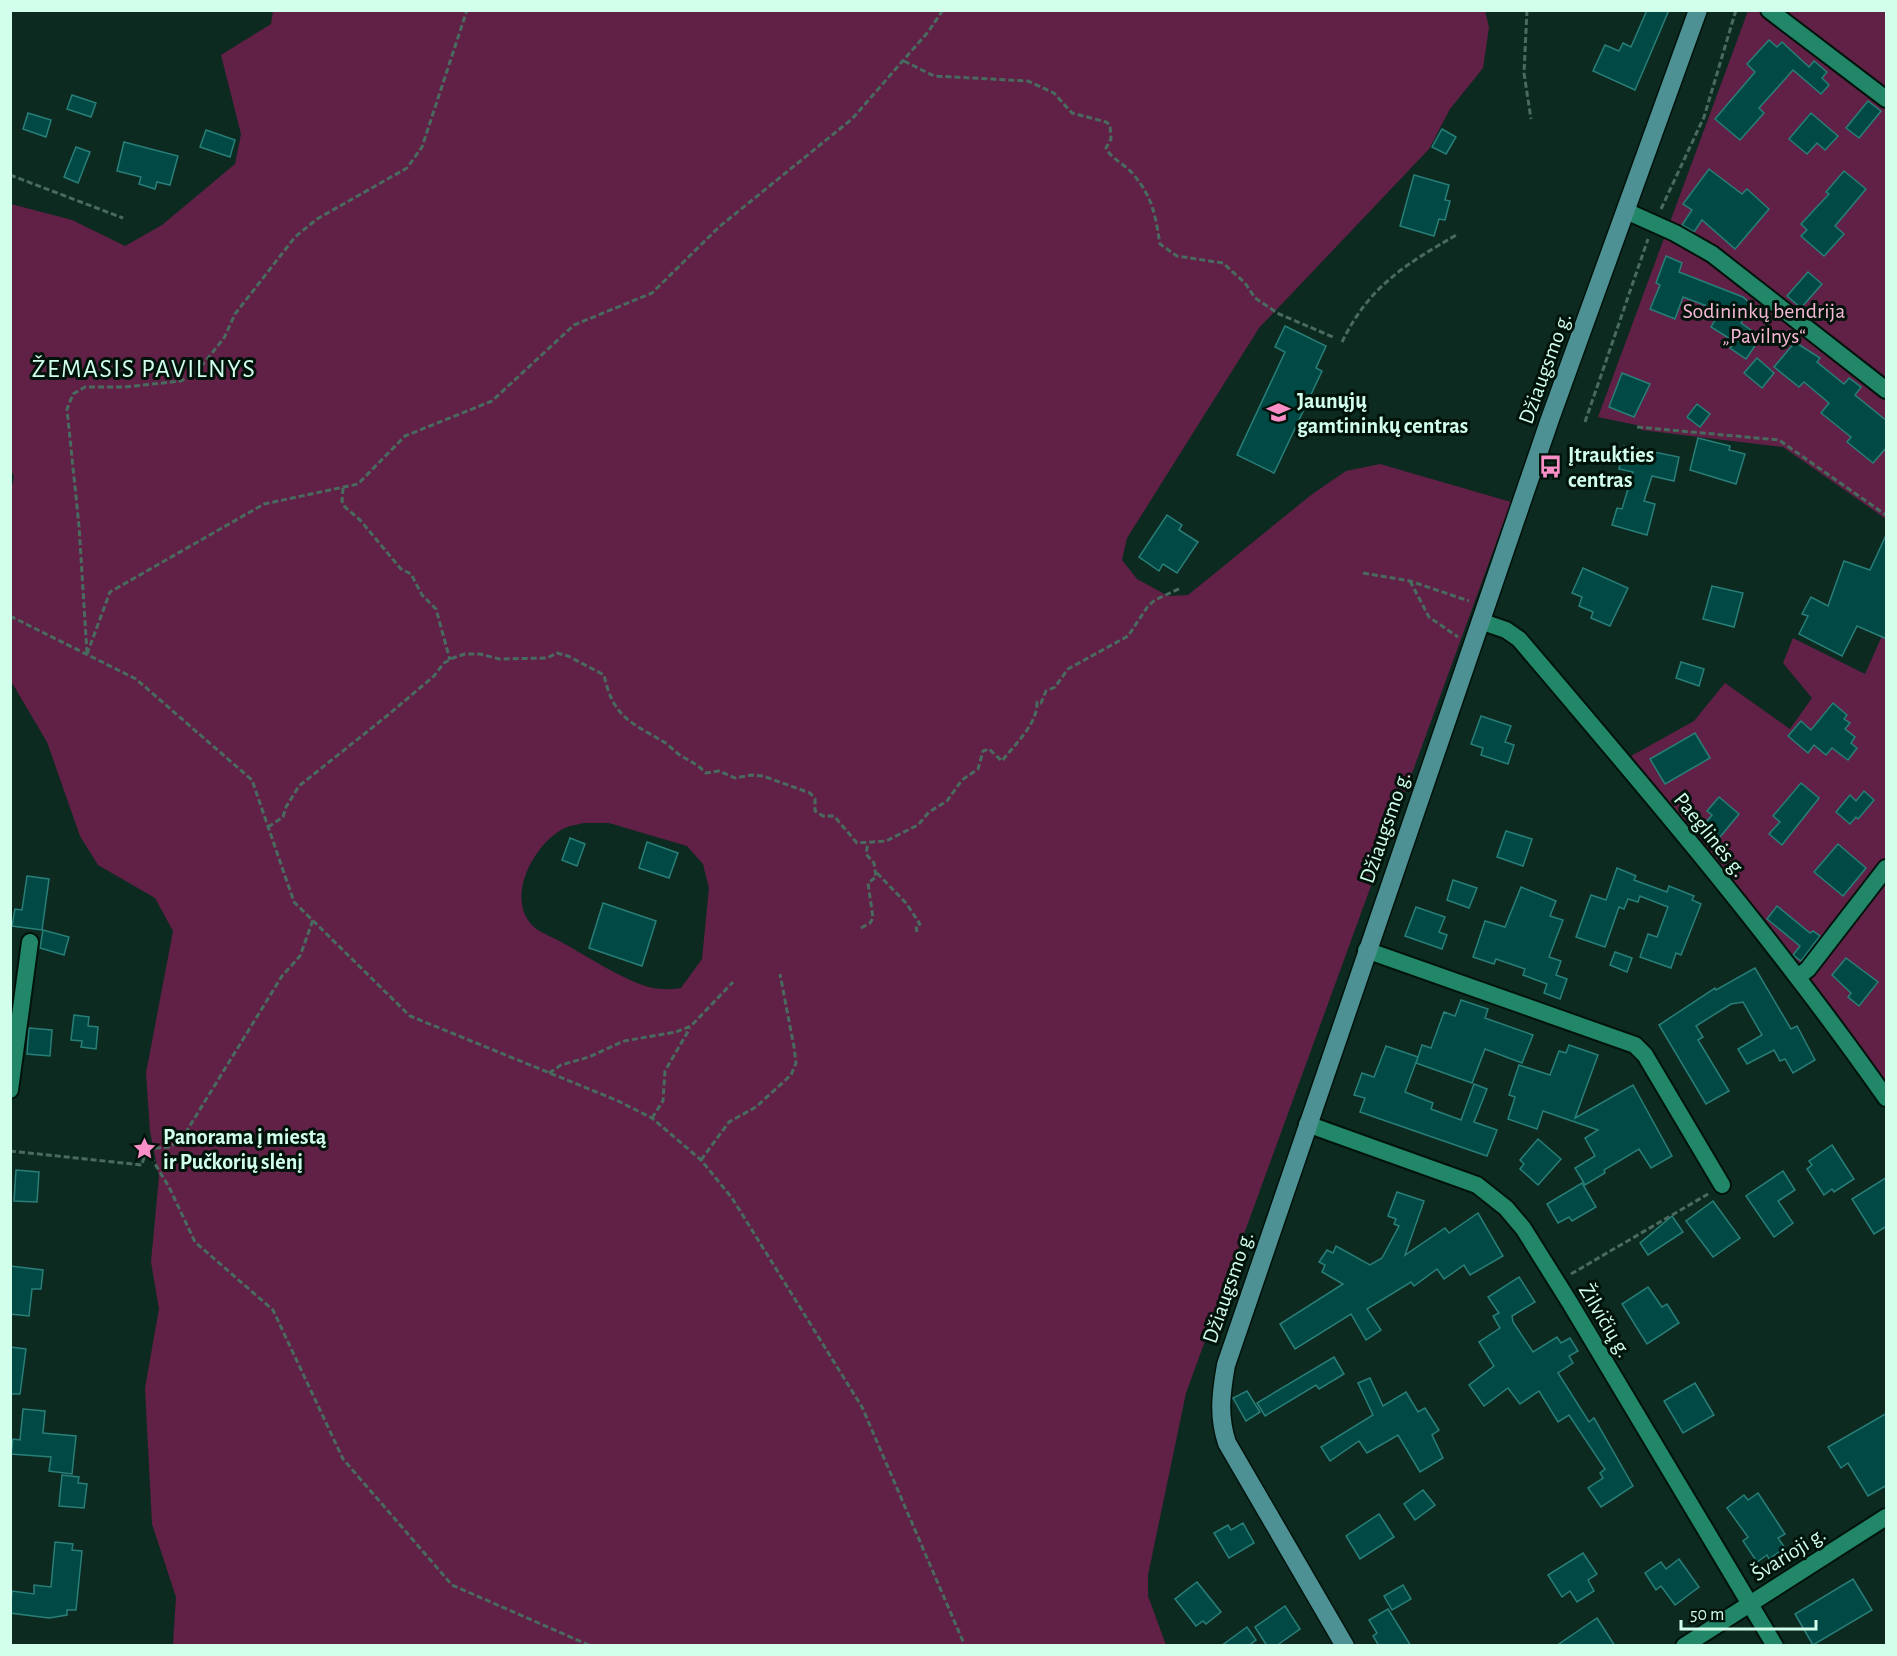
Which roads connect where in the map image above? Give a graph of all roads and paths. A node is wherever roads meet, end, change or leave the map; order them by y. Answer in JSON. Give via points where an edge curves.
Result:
{"nodes":[{"id":1,"x":467,"y":10,"type":"edge"},
{"id":2,"x":943,"y":10,"type":"edge"},
{"id":3,"x":1527,"y":10,"type":"edge"},
{"id":4,"x":1698,"y":10,"type":"edge"},
{"id":5,"x":1769,"y":10,"type":"edge"},
{"id":6,"x":903,"y":61,"type":"junction"},
{"id":7,"x":1887,"y":99,"type":"edge"},
{"id":8,"x":1531,"y":119,"type":"dead end"},
{"id":9,"x":10,"y":175,"type":"edge"},
{"id":10,"x":1626,"y":211,"type":"junction"},
{"id":11,"x":123,"y":218,"type":"dead end"},
{"id":12,"x":1458,"y":234,"type":"dead end"},
{"id":13,"x":1333,"y":337,"type":"dead end"},
{"id":14,"x":1342,"y":342,"type":"dead end"},
{"id":15,"x":1887,"y":390,"type":"edge"},
{"id":16,"x":1637,"y":427,"type":"dead end"},
{"id":17,"x":343,"y":487,"type":"junction"},
{"id":18,"x":1887,"y":515,"type":"edge"},
{"id":19,"x":1363,"y":573,"type":"dead end"},
{"id":20,"x":1410,"y":581,"type":"junction"},
{"id":21,"x":1181,"y":588,"type":"dead end"},
{"id":22,"x":1483,"y":613,"type":"junction"},
{"id":23,"x":10,"y":616,"type":"edge"},
{"id":24,"x":1472,"y":644,"type":"junction"},
{"id":25,"x":87,"y":654,"type":"junction"},
{"id":26,"x":450,"y":660,"type":"junction"},
{"id":27,"x":268,"y":827,"type":"junction"},
{"id":28,"x":868,"y":843,"type":"junction"},
{"id":29,"x":1887,"y":868,"type":"edge"},
{"id":30,"x":877,"y":873,"type":"junction"},
{"id":31,"x":313,"y":920,"type":"junction"},
{"id":32,"x":861,"y":928,"type":"dead end"},
{"id":33,"x":917,"y":932,"type":"dead end"},
{"id":34,"x":30,"y":942,"type":"dead end"},
{"id":35,"x":1366,"y":950,"type":"junction"},
{"id":36,"x":780,"y":974,"type":"dead end"},
{"id":37,"x":1798,"y":977,"type":"junction"},
{"id":38,"x":733,"y":982,"type":"dead end"},
{"id":39,"x":691,"y":1026,"type":"junction"},
{"id":40,"x":549,"y":1073,"type":"junction"},
{"id":41,"x":10,"y":1090,"type":"edge"},
{"id":42,"x":1887,"y":1098,"type":"edge"},
{"id":43,"x":652,"y":1118,"type":"junction"},
{"id":44,"x":1307,"y":1124,"type":"junction"},
{"id":45,"x":146,"y":1149,"type":"junction"},
{"id":46,"x":10,"y":1151,"type":"edge"},
{"id":47,"x":701,"y":1160,"type":"junction"},
{"id":48,"x":1722,"y":1185,"type":"joint"},
{"id":49,"x":1556,"y":1282,"type":"junction"},
{"id":50,"x":1887,"y":1517,"type":"edge"},
{"id":51,"x":1750,"y":1604,"type":"junction"},
{"id":52,"x":574,"y":1638,"type":"junction"},
{"id":53,"x":577,"y":1646,"type":"edge"},
{"id":54,"x":591,"y":1646,"type":"edge"},
{"id":55,"x":965,"y":1646,"type":"edge"},
{"id":56,"x":1345,"y":1646,"type":"edge"},
{"id":57,"x":1684,"y":1646,"type":"edge"},
{"id":58,"x":1774,"y":1646,"type":"edge"}],
"edges":[{"from":1,"to":25,"type":"path","via":[[422,147],[407,168],[317,219],[295,237],[235,314],[224,338],[196,373],[181,381],[85,387],[73,394],[67,409]]},
{"from":2,"to":6,"type":"path"},
{"from":3,"to":8,"type":"path","via":[[1524,73]]},
{"from":4,"to":10,"type":"street","name":"Džiaugsmo g."},
{"from":5,"to":7,"type":"street"},
{"from":6,"to":13,"type":"path","via":[[934,76],[1028,81],[1054,93],[1072,114],[1106,122],[1111,139],[1106,148],[1108,153],[1132,173],[1152,201],[1160,244],[1178,256],[1223,263],[1255,298],[1279,314]]},
{"from":6,"to":17,"type":"path","via":[[852,119],[719,227],[652,293],[574,325],[492,401],[405,436],[358,484]]},
{"from":9,"to":11,"type":"path"},
{"from":10,"to":15,"type":"street","via":[[1675,232],[1712,254]]},
{"from":10,"to":22,"type":"street","name":"Džiaugsmo g."},
{"from":12,"to":14,"type":"path","via":[[1382,284],[1352,321]]},
{"from":16,"to":18,"type":"path","via":[[1779,440]]},
{"from":17,"to":25,"type":"path","via":[[264,504],[110,592]]},
{"from":17,"to":26,"type":"path","via":[[346,508],[401,569],[411,574],[423,597],[436,609]]},
{"from":19,"to":20,"type":"path"},
{"from":20,"to":22,"type":"path","via":[[1464,600]]},
{"from":20,"to":24,"type":"path","via":[[1429,617],[1448,633]]},
{"from":21,"to":28,"type":"path","via":[[1148,606],[1128,636],[1068,669],[1055,687],[1046,691],[1041,703],[1037,702],[1020,740],[1002,761],[989,749],[983,751],[978,769],[963,780],[948,801],[929,812],[918,825],[886,841]]},
{"from":22,"to":24,"type":"street","name":"Džiaugsmo g."},
{"from":22,"to":37,"type":"street","name":"Paeglinės g.","via":[[1519,639]]},
{"from":23,"to":25,"type":"path"},
{"from":24,"to":35,"type":"street","name":"Džiaugsmo g."},
{"from":25,"to":27,"type":"path","via":[[136,679],[252,780]]},
{"from":26,"to":27,"type":"path","via":[[299,786],[283,817]]},
{"from":26,"to":28,"type":"path","via":[[465,654],[499,659],[547,658],[557,653],[568,656],[603,675],[608,697],[621,716],[697,763],[706,773],[719,771],[735,778],[764,776],[810,793],[815,811],[834,816],[857,843]]},
{"from":27,"to":31,"type":"path","via":[[294,902]]},
{"from":28,"to":30,"type":"path","via":[[866,854]]},
{"from":29,"to":37,"type":"street"},
{"from":30,"to":32,"type":"path","via":[[868,883],[873,918]]},
{"from":30,"to":33,"type":"path","via":[[912,910],[920,924],[916,926]]},
{"from":31,"to":40,"type":"path","via":[[410,1016]]},
{"from":31,"to":45,"type":"path","via":[[300,956],[282,976],[186,1132],[171,1147]]},
{"from":34,"to":41,"type":"street"},
{"from":35,"to":44,"type":"street","name":"Džiaugsmo g."},
{"from":35,"to":48,"type":"street","via":[[1635,1045],[1645,1055]]},
{"from":36,"to":47,"type":"path","via":[[796,1063],[792,1075],[756,1107],[729,1122]]},
{"from":37,"to":42,"type":"street","name":"Paeglinės g."},
{"from":38,"to":39,"type":"path"},
{"from":39,"to":40,"type":"path","via":[[624,1041]]},
{"from":39,"to":43,"type":"path","via":[[664,1071],[663,1101]]},
{"from":40,"to":43,"type":"path"},
{"from":43,"to":47,"type":"path"},
{"from":44,"to":49,"type":"street","name":"Žilvičių g.","via":[[1477,1185],[1491,1194],[1522,1228]]},
{"from":44,"to":56,"type":"street","name":"Džiaugsmo g.","via":[[1226,1365],[1221,1426],[1236,1462]]},
{"from":45,"to":46,"type":"path","via":[[142,1165]]},
{"from":45,"to":52,"type":"path","via":[[195,1242],[273,1310],[343,1459],[452,1585]]},
{"from":47,"to":55,"type":"path","via":[[732,1198],[862,1407]]},
{"from":48,"to":49,"type":"path"},
{"from":49,"to":51,"type":"street","name":"Žilvičių g."},
{"from":50,"to":51,"type":"street","name":"Švarioji g."},
{"from":51,"to":57,"type":"street","name":"Švarioji g."},
{"from":51,"to":58,"type":"street","name":"Žilvičių g."},
{"from":52,"to":53,"type":"path"},
{"from":52,"to":54,"type":"path"}]}
